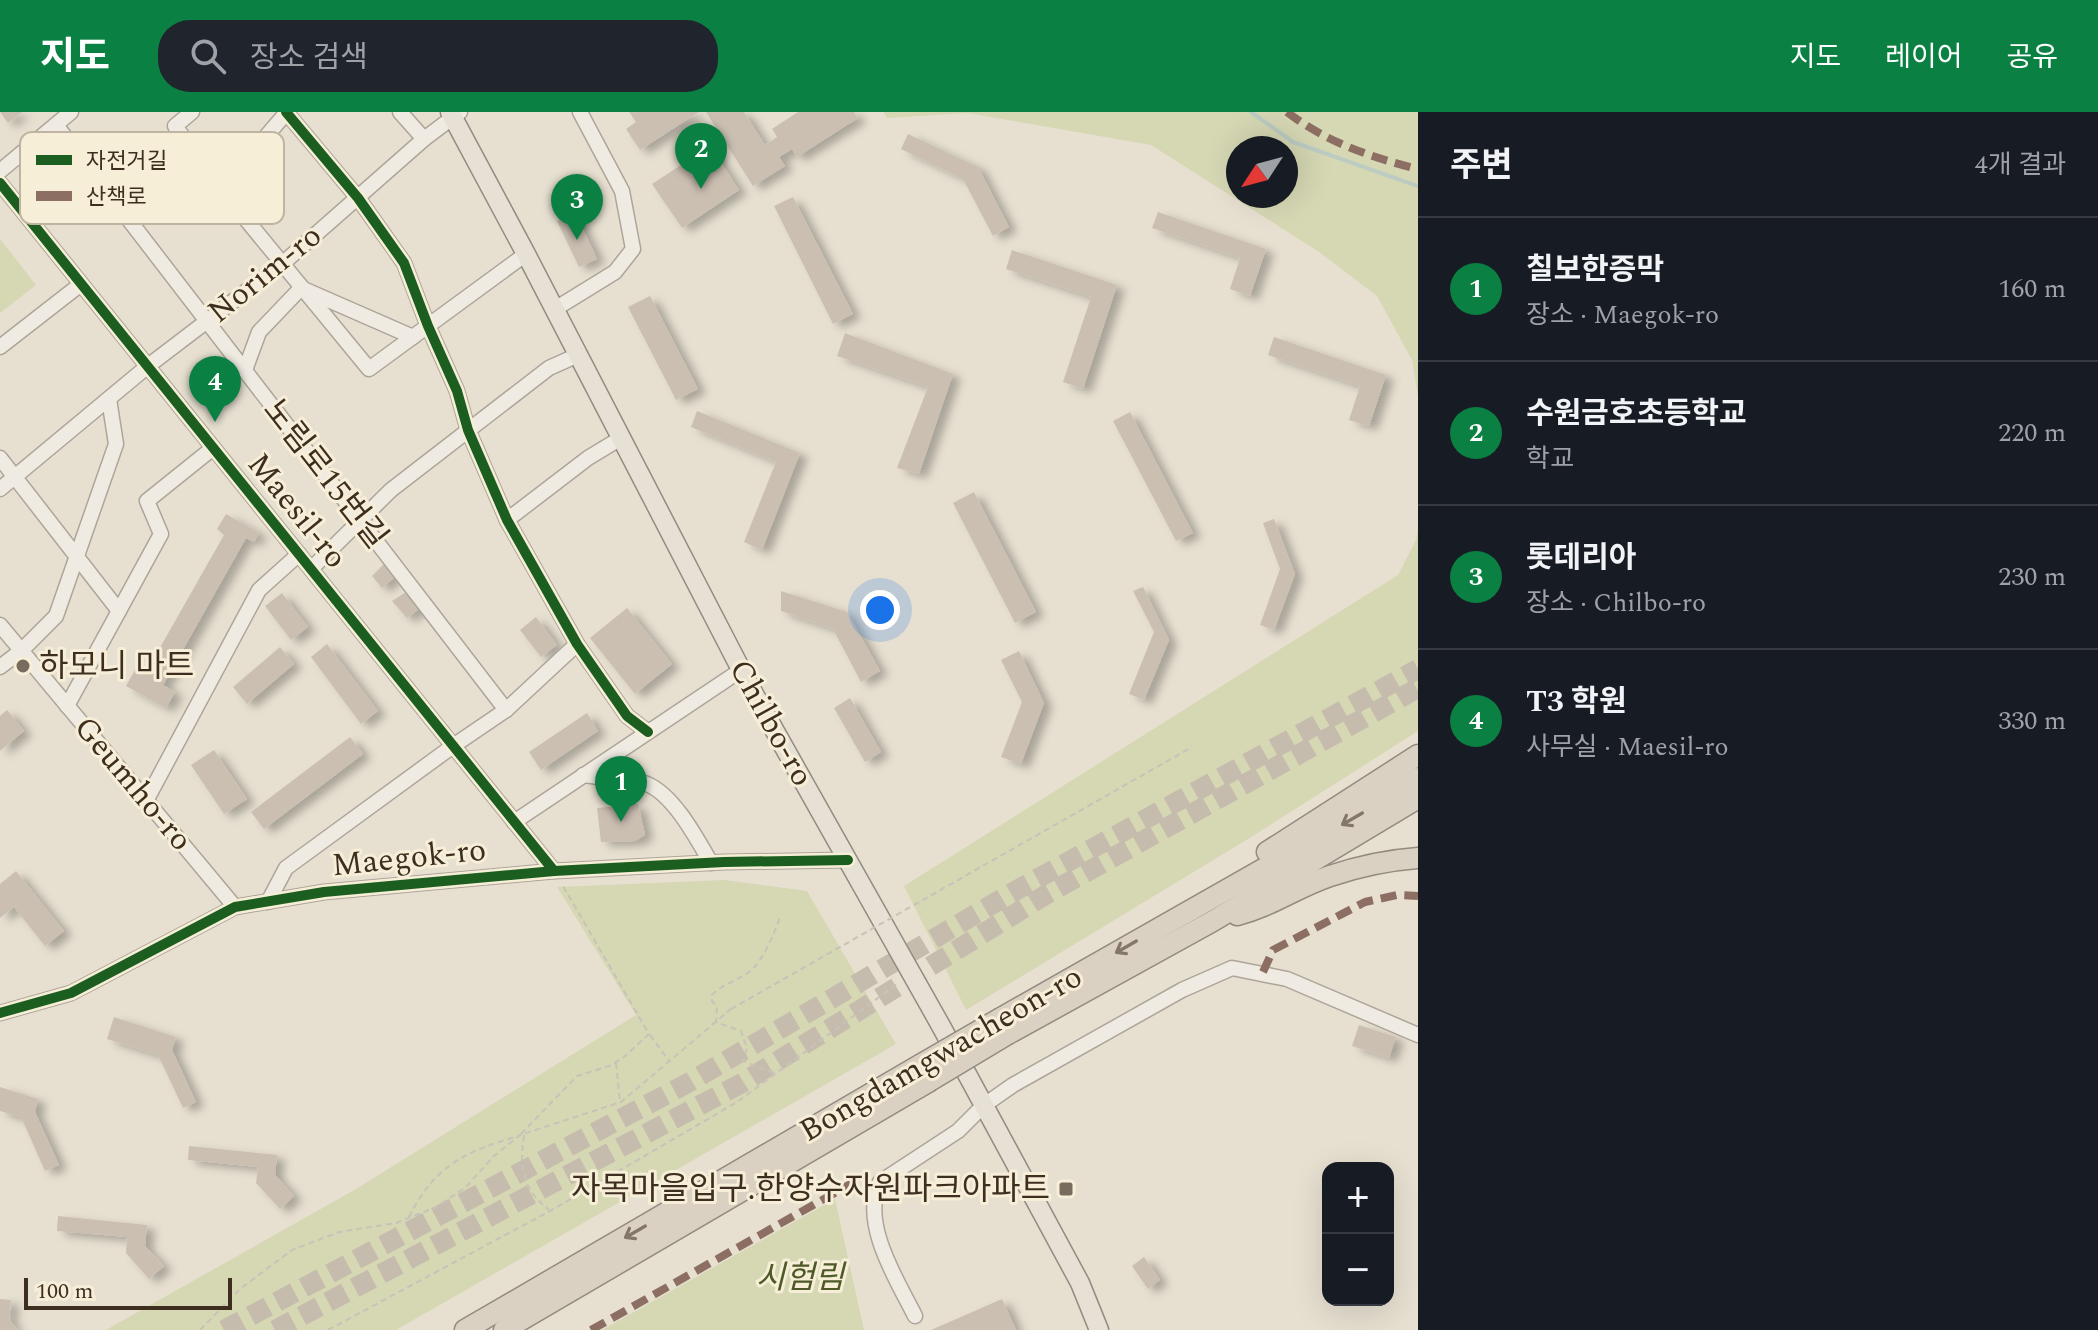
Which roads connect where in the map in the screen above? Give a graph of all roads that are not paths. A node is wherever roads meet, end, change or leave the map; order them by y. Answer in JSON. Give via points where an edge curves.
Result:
{"nodes":[{"id":1,"x":71,"y":112,"type":"edge"},
{"id":2,"x":192,"y":112,"type":"edge"},
{"id":3,"x":287,"y":112,"type":"edge"},
{"id":4,"x":400,"y":112,"type":"edge"},
{"id":5,"x":580,"y":112,"type":"edge"},
{"id":6,"x":454,"y":114,"type":"edge"},
{"id":7,"x":56,"y":125,"type":"junction"},
{"id":8,"x":47,"y":132,"type":"edge"},
{"id":9,"x":61,"y":132,"type":"edge"},
{"id":10,"x":179,"y":132,"type":"edge"},
{"id":11,"x":270,"y":132,"type":"edge"},
{"id":12,"x":424,"y":139,"type":"junction"},
{"id":13,"x":20,"y":155,"type":"edge"},
{"id":14,"x":0,"y":171,"type":"edge"},
{"id":15,"x":0,"y":183,"type":"edge"},
{"id":16,"x":358,"y":198,"type":"junction"},
{"id":17,"x":20,"y":208,"type":"edge"},
{"id":18,"x":33,"y":224,"type":"edge"},
{"id":19,"x":132,"y":224,"type":"edge"},
{"id":20,"x":249,"y":224,"type":"edge"},
{"id":21,"x":526,"y":254,"type":"junction"},
{"id":22,"x":282,"y":264,"type":"junction"},
{"id":23,"x":81,"y":284,"type":"junction"},
{"id":24,"x":301,"y":288,"type":"junction"},
{"id":25,"x":555,"y":309,"type":"junction"},
{"id":26,"x":207,"y":321,"type":"junction"},
{"id":27,"x":428,"y":326,"type":"junction"},
{"id":28,"x":413,"y":337,"type":"junction"},
{"id":29,"x":0,"y":347,"type":"edge"},
{"id":30,"x":578,"y":355,"type":"junction"},
{"id":31,"x":148,"y":366,"type":"junction"},
{"id":32,"x":245,"y":370,"type":"junction"},
{"id":33,"x":109,"y":399,"type":"junction"},
{"id":34,"x":468,"y":430,"type":"junction"},
{"id":35,"x":621,"y":438,"type":"junction"},
{"id":36,"x":213,"y":448,"type":"junction"},
{"id":37,"x":0,"y":458,"type":"edge"},
{"id":38,"x":15,"y":478,"type":"junction"},
{"id":39,"x":0,"y":489,"type":"edge"},
{"id":40,"x":361,"y":520,"type":"junction"},
{"id":41,"x":507,"y":520,"type":"junction"},
{"id":42,"x":299,"y":554,"type":"junction"},
{"id":43,"x":77,"y":557,"type":"junction"},
{"id":44,"x":311,"y":569,"type":"junction"},
{"id":45,"x":119,"y":611,"type":"junction"},
{"id":46,"x":0,"y":625,"type":"edge"},
{"id":47,"x":577,"y":644,"type":"junction"},
{"id":48,"x":21,"y":651,"type":"junction"},
{"id":49,"x":0,"y":667,"type":"edge"},
{"id":50,"x":741,"y":670,"type":"junction"},
{"id":51,"x":67,"y":706,"type":"junction"},
{"id":52,"x":506,"y":710,"type":"junction"},
{"id":53,"x":648,"y":732,"type":"junction"},
{"id":54,"x":453,"y":746,"type":"junction"},
{"id":55,"x":1418,"y":755,"type":"edge"},
{"id":56,"x":583,"y":775,"type":"junction"},
{"id":57,"x":1418,"y":778,"type":"edge"},
{"id":58,"x":1418,"y":798,"type":"edge"},
{"id":59,"x":146,"y":801,"type":"junction"},
{"id":60,"x":514,"y":822,"type":"junction"},
{"id":61,"x":1418,"y":858,"type":"edge"},
{"id":62,"x":848,"y":860,"type":"junction"},
{"id":63,"x":711,"y":863,"type":"junction"},
{"id":64,"x":554,"y":871,"type":"junction"},
{"id":65,"x":268,"y":902,"type":"junction"},
{"id":66,"x":235,"y":907,"type":"junction"},
{"id":67,"x":1209,"y":912,"type":"junction"},
{"id":68,"x":0,"y":1013,"type":"edge"},
{"id":69,"x":1418,"y":1035,"type":"edge"},
{"id":70,"x":924,"y":1074,"type":"junction"},
{"id":71,"x":983,"y":1106,"type":"junction"},
{"id":72,"x":915,"y":1316,"type":"dead end"},
{"id":73,"x":465,"y":1330,"type":"edge"},
{"id":74,"x":504,"y":1330,"type":"edge"},
{"id":75,"x":1099,"y":1330,"type":"edge"}],
"edges":[{"from":1,"to":7,"type":"street"},
{"from":2,"to":10,"type":"street","via":[[175,126]]},
{"from":3,"to":11,"type":"street"},
{"from":3,"to":16,"type":"street"},
{"from":4,"to":12,"type":"street"},
{"from":5,"to":25,"type":"street","via":[[622,191],[633,249],[615,272]]},
{"from":6,"to":12,"type":"street","name":"Norim-ro"},
{"from":6,"to":21,"type":"main road","name":"Chilbo-ro"},
{"from":7,"to":8,"type":"street"},
{"from":7,"to":9,"type":"street","name":"노림로15번길"},
{"from":12,"to":16,"type":"street","name":"Norim-ro"},
{"from":13,"to":14,"type":"street"},
{"from":15,"to":17,"type":"street","name":"Maesil-ro"},
{"from":16,"to":22,"type":"street","name":"Norim-ro"},
{"from":16,"to":27,"type":"street","via":[[404,263]]},
{"from":18,"to":23,"type":"street","name":"Maesil-ro"},
{"from":19,"to":26,"type":"street","name":"노림로15번길"},
{"from":20,"to":22,"type":"street"},
{"from":21,"to":25,"type":"main road","name":"Chilbo-ro"},
{"from":21,"to":27,"type":"street"},
{"from":22,"to":24,"type":"street"},
{"from":22,"to":26,"type":"street","name":"Norim-ro"},
{"from":23,"to":29,"type":"street"},
{"from":23,"to":31,"type":"street","name":"Maesil-ro"},
{"from":24,"to":28,"type":"street"},
{"from":24,"to":28,"type":"street","via":[[369,369]]},
{"from":24,"to":32,"type":"street","via":[[259,332]]},
{"from":25,"to":30,"type":"main road","name":"Chilbo-ro"},
{"from":26,"to":31,"type":"street","name":"Norim-ro"},
{"from":26,"to":32,"type":"street","name":"노림로15번길"},
{"from":27,"to":28,"type":"street"},
{"from":27,"to":34,"type":"street"},
{"from":30,"to":34,"type":"street","via":[[549,368]]},
{"from":30,"to":35,"type":"main road","name":"Chilbo-ro"},
{"from":31,"to":33,"type":"street","name":"Norim-ro"},
{"from":31,"to":36,"type":"street","name":"Maesil-ro"},
{"from":32,"to":40,"type":"street","name":"노림로15번길"},
{"from":33,"to":38,"type":"street","name":"Norim-ro"},
{"from":33,"to":43,"type":"street","via":[[116,444]]},
{"from":34,"to":40,"type":"street"},
{"from":34,"to":41,"type":"street"},
{"from":35,"to":41,"type":"street"},
{"from":35,"to":50,"type":"main road","name":"Chilbo-ro"},
{"from":36,"to":42,"type":"street","name":"Maesil-ro"},
{"from":36,"to":45,"type":"street","via":[[147,501],[161,534]]},
{"from":37,"to":38,"type":"street"},
{"from":38,"to":39,"type":"street","name":"Norim-ro"},
{"from":38,"to":43,"type":"street"},
{"from":40,"to":44,"type":"street"},
{"from":40,"to":52,"type":"street","name":"노림로15번길"},
{"from":41,"to":47,"type":"street"},
{"from":42,"to":44,"type":"street","name":"Maesil-ro"},
{"from":42,"to":59,"type":"street","via":[[259,590]]},
{"from":43,"to":45,"type":"street"},
{"from":43,"to":48,"type":"street","via":[[56,616]]},
{"from":44,"to":54,"type":"street","name":"Maesil-ro"},
{"from":45,"to":51,"type":"street"},
{"from":46,"to":48,"type":"street","name":"Geumho-ro"},
{"from":47,"to":52,"type":"street"},
{"from":47,"to":53,"type":"street","via":[[627,716]]},
{"from":48,"to":49,"type":"street"},
{"from":48,"to":51,"type":"street","name":"Geumho-ro"},
{"from":50,"to":53,"type":"street"},
{"from":50,"to":62,"type":"main road","name":"Chilbo-ro"},
{"from":51,"to":59,"type":"street","name":"Geumho-ro"},
{"from":52,"to":54,"type":"street"},
{"from":53,"to":56,"type":"street"},
{"from":54,"to":60,"type":"street","name":"Maesil-ro"},
{"from":54,"to":65,"type":"street","via":[[286,868]]},
{"from":55,"to":67,"type":"highway","via":[[1254,860]]},
{"from":56,"to":60,"type":"street"},
{"from":56,"to":63,"type":"street","via":[[646,784],[688,825]]},
{"from":57,"to":67,"type":"highway","name":"Bongdamgwacheon-ro","one_way":true},
{"from":58,"to":67,"type":"highway","name":"Bongdamgwacheon-ro"},
{"from":59,"to":66,"type":"street","name":"Geumho-ro"},
{"from":60,"to":64,"type":"street","name":"Maesil-ro"},
{"from":61,"to":67,"type":"highway","via":[[1330,876],[1262,909]]},
{"from":62,"to":63,"type":"street","name":"Maegok-ro"},
{"from":62,"to":71,"type":"main road","name":"Chilbo-ro"},
{"from":63,"to":64,"type":"street","name":"Maegok-ro"},
{"from":64,"to":65,"type":"street","name":"Maegok-ro"},
{"from":65,"to":66,"type":"street","name":"Maegok-ro"},
{"from":66,"to":68,"type":"street","name":"Maegok-ro","via":[[71,993]]},
{"from":67,"to":70,"type":"highway","name":"Bongdamgwacheon-ro","bridge":true},
{"from":69,"to":71,"type":"street","via":[[1287,979],[1232,968],[1156,1005]]},
{"from":70,"to":73,"type":"highway","name":"Bongdamgwacheon-ro","one_way":true},
{"from":70,"to":74,"type":"highway","name":"Bongdamgwacheon-ro"},
{"from":71,"to":72,"type":"street","via":[[958,1131],[880,1182],[875,1192],[883,1255]]},
{"from":71,"to":75,"type":"main road","name":"Chilbo-ro","via":[[1080,1283]]}]}
